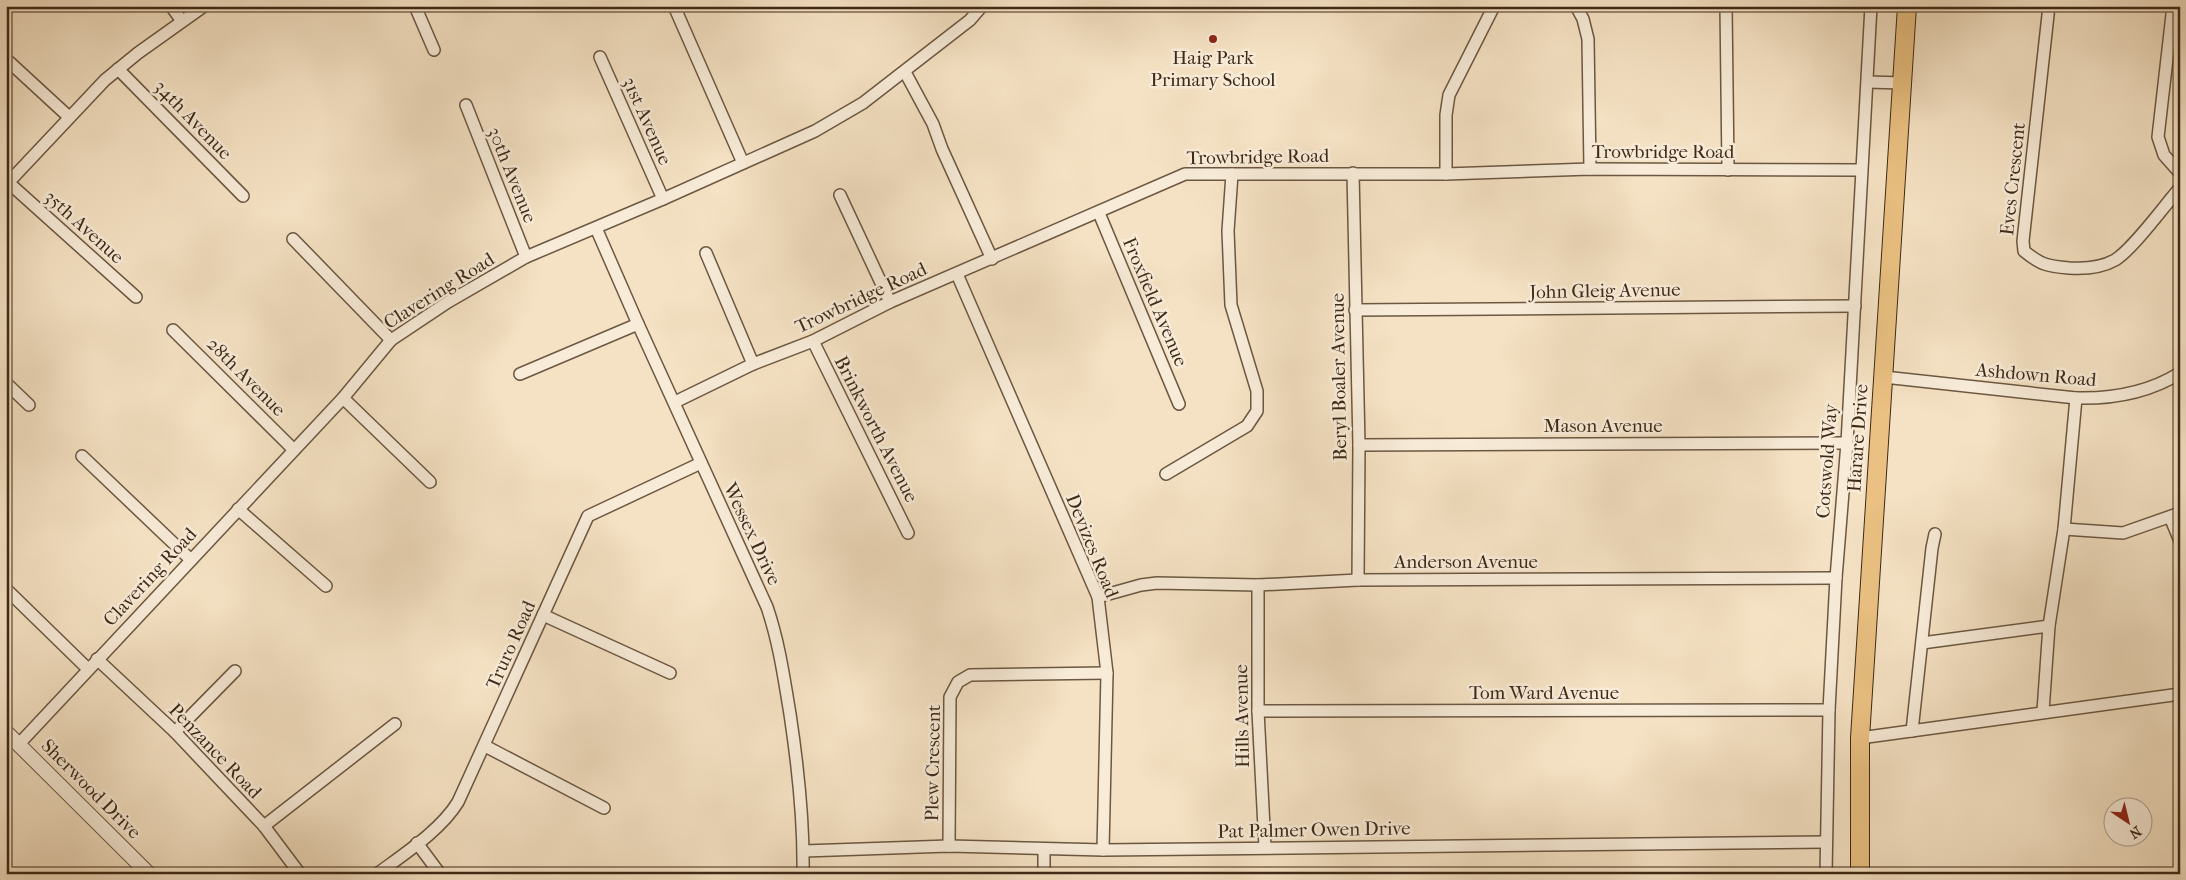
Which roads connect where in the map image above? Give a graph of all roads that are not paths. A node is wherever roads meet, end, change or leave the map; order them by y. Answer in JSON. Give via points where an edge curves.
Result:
{"nodes":[{"id":1,"x":171,"y":6,"type":"edge"},
{"id":2,"x":204,"y":6,"type":"edge"},
{"id":3,"x":415,"y":6,"type":"edge"},
{"id":4,"x":674,"y":6,"type":"edge"},
{"id":5,"x":982,"y":6,"type":"edge"},
{"id":6,"x":1494,"y":6,"type":"edge"},
{"id":7,"x":1576,"y":6,"type":"edge"},
{"id":8,"x":1726,"y":6,"type":"edge"},
{"id":9,"x":1871,"y":6,"type":"edge"},
{"id":10,"x":1907,"y":6,"type":"edge"},
{"id":11,"x":2049,"y":6,"type":"edge"},
{"id":12,"x":2173,"y":6,"type":"edge"},
{"id":13,"x":182,"y":21,"type":"junction"},
{"id":14,"x":434,"y":50,"type":"dead end"},
{"id":15,"x":600,"y":57,"type":"dead end"},
{"id":16,"x":6,"y":59,"type":"edge"},
{"id":17,"x":118,"y":68,"type":"junction"},
{"id":18,"x":905,"y":72,"type":"junction"},
{"id":19,"x":1868,"y":82,"type":"junction"},
{"id":20,"x":1903,"y":83,"type":"junction"},
{"id":21,"x":466,"y":104,"type":"dead end"},
{"id":22,"x":69,"y":117,"type":"junction"},
{"id":23,"x":743,"y":163,"type":"junction"},
{"id":24,"x":1590,"y":169,"type":"junction"},
{"id":25,"x":1728,"y":170,"type":"junction"},
{"id":26,"x":1861,"y":170,"type":"junction"},
{"id":27,"x":1353,"y":173,"type":"junction"},
{"id":28,"x":1232,"y":174,"type":"junction"},
{"id":29,"x":1446,"y":174,"type":"junction"},
{"id":30,"x":2180,"y":174,"type":"edge"},
{"id":31,"x":7,"y":184,"type":"edge"},
{"id":32,"x":2180,"y":188,"type":"edge"},
{"id":33,"x":840,"y":195,"type":"dead end"},
{"id":34,"x":243,"y":196,"type":"dead end"},
{"id":35,"x":663,"y":199,"type":"junction"},
{"id":36,"x":1099,"y":213,"type":"junction"},
{"id":37,"x":596,"y":228,"type":"junction"},
{"id":38,"x":293,"y":239,"type":"dead end"},
{"id":39,"x":706,"y":253,"type":"dead end"},
{"id":40,"x":526,"y":257,"type":"junction"},
{"id":41,"x":992,"y":259,"type":"junction"},
{"id":42,"x":957,"y":274,"type":"junction"},
{"id":43,"x":136,"y":297,"type":"dead end"},
{"id":44,"x":890,"y":302,"type":"junction"},
{"id":45,"x":1855,"y":306,"type":"junction"},
{"id":46,"x":1355,"y":310,"type":"junction"},
{"id":47,"x":638,"y":324,"type":"junction"},
{"id":48,"x":173,"y":330,"type":"dead end"},
{"id":49,"x":391,"y":340,"type":"junction"},
{"id":50,"x":812,"y":341,"type":"junction"},
{"id":51,"x":754,"y":364,"type":"junction"},
{"id":52,"x":2180,"y":373,"type":"edge"},
{"id":53,"x":520,"y":374,"type":"dead end"},
{"id":54,"x":1884,"y":377,"type":"junction"},
{"id":55,"x":6,"y":383,"type":"edge"},
{"id":56,"x":343,"y":398,"type":"junction"},
{"id":57,"x":2076,"y":398,"type":"junction"},
{"id":58,"x":674,"y":402,"type":"junction"},
{"id":59,"x":1179,"y":404,"type":"dead end"},
{"id":60,"x":29,"y":405,"type":"dead end"},
{"id":61,"x":1847,"y":443,"type":"junction"},
{"id":62,"x":1359,"y":445,"type":"junction"},
{"id":63,"x":294,"y":450,"type":"junction"},
{"id":64,"x":82,"y":456,"type":"dead end"},
{"id":65,"x":700,"y":463,"type":"junction"},
{"id":66,"x":1166,"y":474,"type":"dead end"},
{"id":67,"x":430,"y":482,"type":"dead end"},
{"id":68,"x":238,"y":509,"type":"junction"},
{"id":69,"x":2175,"y":515,"type":"edge"},
{"id":70,"x":2064,"y":529,"type":"junction"},
{"id":71,"x":908,"y":533,"type":"dead end"},
{"id":72,"x":1935,"y":534,"type":"dead end"},
{"id":73,"x":2180,"y":541,"type":"edge"},
{"id":74,"x":190,"y":559,"type":"junction"},
{"id":75,"x":1836,"y":578,"type":"junction"},
{"id":76,"x":1358,"y":580,"type":"junction"},
{"id":77,"x":1258,"y":585,"type":"junction"},
{"id":78,"x":326,"y":586,"type":"dead end"},
{"id":79,"x":6,"y":589,"type":"edge"},
{"id":80,"x":1098,"y":597,"type":"junction"},
{"id":81,"x":544,"y":615,"type":"junction"},
{"id":82,"x":2049,"y":626,"type":"junction"},
{"id":83,"x":1922,"y":643,"type":"junction"},
{"id":84,"x":97,"y":659,"type":"junction"},
{"id":85,"x":88,"y":668,"type":"junction"},
{"id":86,"x":235,"y":671,"type":"dead end"},
{"id":87,"x":670,"y":673,"type":"dead end"},
{"id":88,"x":1107,"y":673,"type":"junction"},
{"id":89,"x":2180,"y":694,"type":"edge"},
{"id":90,"x":1829,"y":710,"type":"junction"},
{"id":91,"x":1258,"y":711,"type":"junction"},
{"id":92,"x":2042,"y":711,"type":"junction"},
{"id":93,"x":395,"y":724,"type":"dead end"},
{"id":94,"x":1912,"y":731,"type":"junction"},
{"id":95,"x":6,"y":732,"type":"edge"},
{"id":96,"x":175,"y":732,"type":"junction"},
{"id":97,"x":1860,"y":738,"type":"junction"},
{"id":98,"x":19,"y":744,"type":"junction"},
{"id":99,"x":485,"y":746,"type":"junction"},
{"id":100,"x":604,"y":808,"type":"dead end"},
{"id":101,"x":264,"y":826,"type":"junction"},
{"id":102,"x":1826,"y":842,"type":"junction"},
{"id":103,"x":417,"y":843,"type":"junction"},
{"id":104,"x":949,"y":846,"type":"junction"},
{"id":105,"x":1265,"y":847,"type":"junction"},
{"id":106,"x":1044,"y":849,"type":"junction"},
{"id":107,"x":1103,"y":850,"type":"junction"},
{"id":108,"x":804,"y":851,"type":"junction"},
{"id":109,"x":149,"y":874,"type":"edge"},
{"id":110,"x":300,"y":874,"type":"edge"},
{"id":111,"x":377,"y":874,"type":"edge"},
{"id":112,"x":440,"y":874,"type":"edge"},
{"id":113,"x":803,"y":874,"type":"edge"},
{"id":114,"x":1044,"y":874,"type":"edge"},
{"id":115,"x":1826,"y":874,"type":"edge"},
{"id":116,"x":1860,"y":874,"type":"edge"}],
"edges":[{"from":1,"to":13,"type":"street"},
{"from":2,"to":13,"type":"street"},
{"from":3,"to":14,"type":"street"},
{"from":4,"to":23,"type":"street"},
{"from":5,"to":18,"type":"street","name":"Clavering Road","via":[[970,20]]},
{"from":6,"to":29,"type":"street","via":[[1449,95]]},
{"from":7,"to":24,"type":"street","via":[[1588,40]]},
{"from":8,"to":25,"type":"street"},
{"from":9,"to":19,"type":"street","name":"Cotswold Way"},
{"from":10,"to":20,"type":"main road","name":"Harare Drive"},
{"from":11,"to":32,"type":"street","name":"Eves Crescent","via":[[2024,251],[2046,266],[2084,269],[2105,264],[2124,253]]},
{"from":12,"to":30,"type":"street","via":[[2158,137],[2164,155]]},
{"from":13,"to":17,"type":"street"},
{"from":15,"to":35,"type":"street","name":"31st Avenue"},
{"from":16,"to":22,"type":"street"},
{"from":17,"to":22,"type":"street"},
{"from":17,"to":34,"type":"street","name":"34th Avenue"},
{"from":18,"to":23,"type":"street","name":"Clavering Road","via":[[864,103],[815,131]]},
{"from":18,"to":41,"type":"street","via":[[933,124]]},
{"from":19,"to":20,"type":"street"},
{"from":19,"to":26,"type":"street","name":"Cotswold Way"},
{"from":20,"to":54,"type":"main road","name":"Harare Drive"},
{"from":21,"to":40,"type":"street","name":"30th Avenue"},
{"from":22,"to":31,"type":"street"},
{"from":23,"to":35,"type":"street","name":"Clavering Road"},
{"from":24,"to":25,"type":"street","name":"Trowbridge Road"},
{"from":24,"to":29,"type":"street","name":"Trowbridge Road"},
{"from":25,"to":26,"type":"street","name":"Trowbridge Road"},
{"from":26,"to":45,"type":"street","name":"Cotswold Way"},
{"from":27,"to":28,"type":"street","name":"Trowbridge Road"},
{"from":27,"to":29,"type":"street","name":"Trowbridge Road"},
{"from":27,"to":46,"type":"street","name":"Beryl Boaler Avenue"},
{"from":28,"to":36,"type":"street","name":"Trowbridge Road","via":[[1176,176]]},
{"from":28,"to":66,"type":"street","via":[[1228,231],[1231,305],[1257,391],[1257,411],[1247,426]]},
{"from":31,"to":43,"type":"street","name":"35th Avenue"},
{"from":33,"to":44,"type":"street"},
{"from":35,"to":37,"type":"street","name":"Clavering Road"},
{"from":36,"to":41,"type":"street","name":"Trowbridge Road"},
{"from":36,"to":59,"type":"street","name":"Froxfield Avenue"},
{"from":37,"to":40,"type":"street","name":"Clavering Road"},
{"from":37,"to":47,"type":"street","name":"Wessex Drive"},
{"from":38,"to":49,"type":"street"},
{"from":39,"to":51,"type":"street"},
{"from":40,"to":49,"type":"street","name":"Clavering Road","via":[[448,302]]},
{"from":41,"to":42,"type":"street","name":"Trowbridge Road"},
{"from":42,"to":44,"type":"street","name":"Trowbridge Road"},
{"from":42,"to":80,"type":"street","name":"Devizes Road"},
{"from":44,"to":50,"type":"street","name":"Trowbridge Road"},
{"from":45,"to":46,"type":"street","name":"John Gleig Avenue"},
{"from":45,"to":61,"type":"street","name":"Cotswold Way"},
{"from":46,"to":62,"type":"street","name":"Beryl Boaler Avenue"},
{"from":47,"to":53,"type":"street"},
{"from":47,"to":58,"type":"street","name":"Wessex Drive"},
{"from":48,"to":63,"type":"street","name":"28th Avenue"},
{"from":49,"to":56,"type":"street","name":"Clavering Road"},
{"from":50,"to":51,"type":"street","name":"Trowbridge Road"},
{"from":50,"to":71,"type":"street","name":"Brinkworth Avenue"},
{"from":51,"to":58,"type":"street","name":"Trowbridge Road"},
{"from":52,"to":57,"type":"street","name":"Ashdown Road","via":[[2118,397]]},
{"from":54,"to":57,"type":"street","name":"Ashdown Road"},
{"from":54,"to":97,"type":"main road","name":"Harare Drive"},
{"from":55,"to":60,"type":"street"},
{"from":56,"to":63,"type":"street","name":"Clavering Road"},
{"from":56,"to":67,"type":"street"},
{"from":57,"to":70,"type":"street"},
{"from":58,"to":65,"type":"street","name":"Wessex Drive"},
{"from":61,"to":62,"type":"street","name":"Mason Avenue"},
{"from":61,"to":75,"type":"street","name":"Cotswold Way"},
{"from":62,"to":76,"type":"street","name":"Beryl Boaler Avenue"},
{"from":63,"to":68,"type":"street","name":"Clavering Road"},
{"from":64,"to":74,"type":"street"},
{"from":65,"to":81,"type":"street","name":"Truro Road","via":[[588,516]]},
{"from":65,"to":108,"type":"street","name":"Wessex Drive","via":[[776,632],[795,749]]},
{"from":68,"to":74,"type":"street","name":"Clavering Road"},
{"from":68,"to":78,"type":"street"},
{"from":69,"to":70,"type":"street","via":[[2123,533]]},
{"from":69,"to":73,"type":"street"},
{"from":70,"to":82,"type":"street"},
{"from":72,"to":83,"type":"street"},
{"from":74,"to":84,"type":"street","name":"Clavering Road"},
{"from":75,"to":76,"type":"street","name":"Anderson Avenue"},
{"from":75,"to":90,"type":"street","name":"Cotswold Way"},
{"from":76,"to":77,"type":"street","name":"Anderson Avenue"},
{"from":77,"to":80,"type":"street","name":"Anderson Avenue","via":[[1157,583]]},
{"from":77,"to":91,"type":"street","name":"Hills Avenue"},
{"from":79,"to":85,"type":"street"},
{"from":80,"to":88,"type":"street","name":"Devizes Road"},
{"from":81,"to":87,"type":"street"},
{"from":81,"to":99,"type":"street","name":"Truro Road"},
{"from":82,"to":83,"type":"street"},
{"from":82,"to":92,"type":"street"},
{"from":83,"to":94,"type":"street"},
{"from":84,"to":85,"type":"street","name":"Clavering Road"},
{"from":84,"to":96,"type":"street","name":"Penzance Road"},
{"from":85,"to":98,"type":"street","name":"Clavering Road"},
{"from":86,"to":96,"type":"street"},
{"from":88,"to":104,"type":"street","name":"Plew Crescent","via":[[970,674],[958,682],[950,697]]},
{"from":88,"to":107,"type":"street","name":"Devizes Road"},
{"from":89,"to":92,"type":"street"},
{"from":90,"to":91,"type":"street","name":"Tom Ward Avenue"},
{"from":90,"to":102,"type":"street","name":"Cotswold Way"},
{"from":91,"to":105,"type":"street","name":"Hills Avenue"},
{"from":92,"to":94,"type":"street"},
{"from":93,"to":101,"type":"street"},
{"from":94,"to":97,"type":"street"},
{"from":95,"to":98,"type":"street","name":"Sherwood Drive"},
{"from":96,"to":101,"type":"street","name":"Penzance Road"},
{"from":97,"to":116,"type":"main road","name":"Harare Drive"},
{"from":98,"to":109,"type":"street","name":"Sherwood Drive"},
{"from":99,"to":100,"type":"street"},
{"from":99,"to":103,"type":"street","name":"Truro Road","via":[[453,811]]},
{"from":101,"to":110,"type":"street","name":"Penzance Road"},
{"from":102,"to":105,"type":"street","name":"Pat Palmer Owen Drive"},
{"from":102,"to":115,"type":"street","name":"Cotswold Way"},
{"from":103,"to":111,"type":"street","name":"Truro Road"},
{"from":103,"to":112,"type":"street"},
{"from":104,"to":106,"type":"street","name":"Pat Palmer Owen Drive"},
{"from":104,"to":108,"type":"street","name":"Pat Palmer Owen Drive"},
{"from":105,"to":107,"type":"street","name":"Pat Palmer Owen Drive"},
{"from":106,"to":107,"type":"street","name":"Pat Palmer Owen Drive"},
{"from":106,"to":114,"type":"street"},
{"from":108,"to":113,"type":"street","name":"Wessex Drive"}]}
